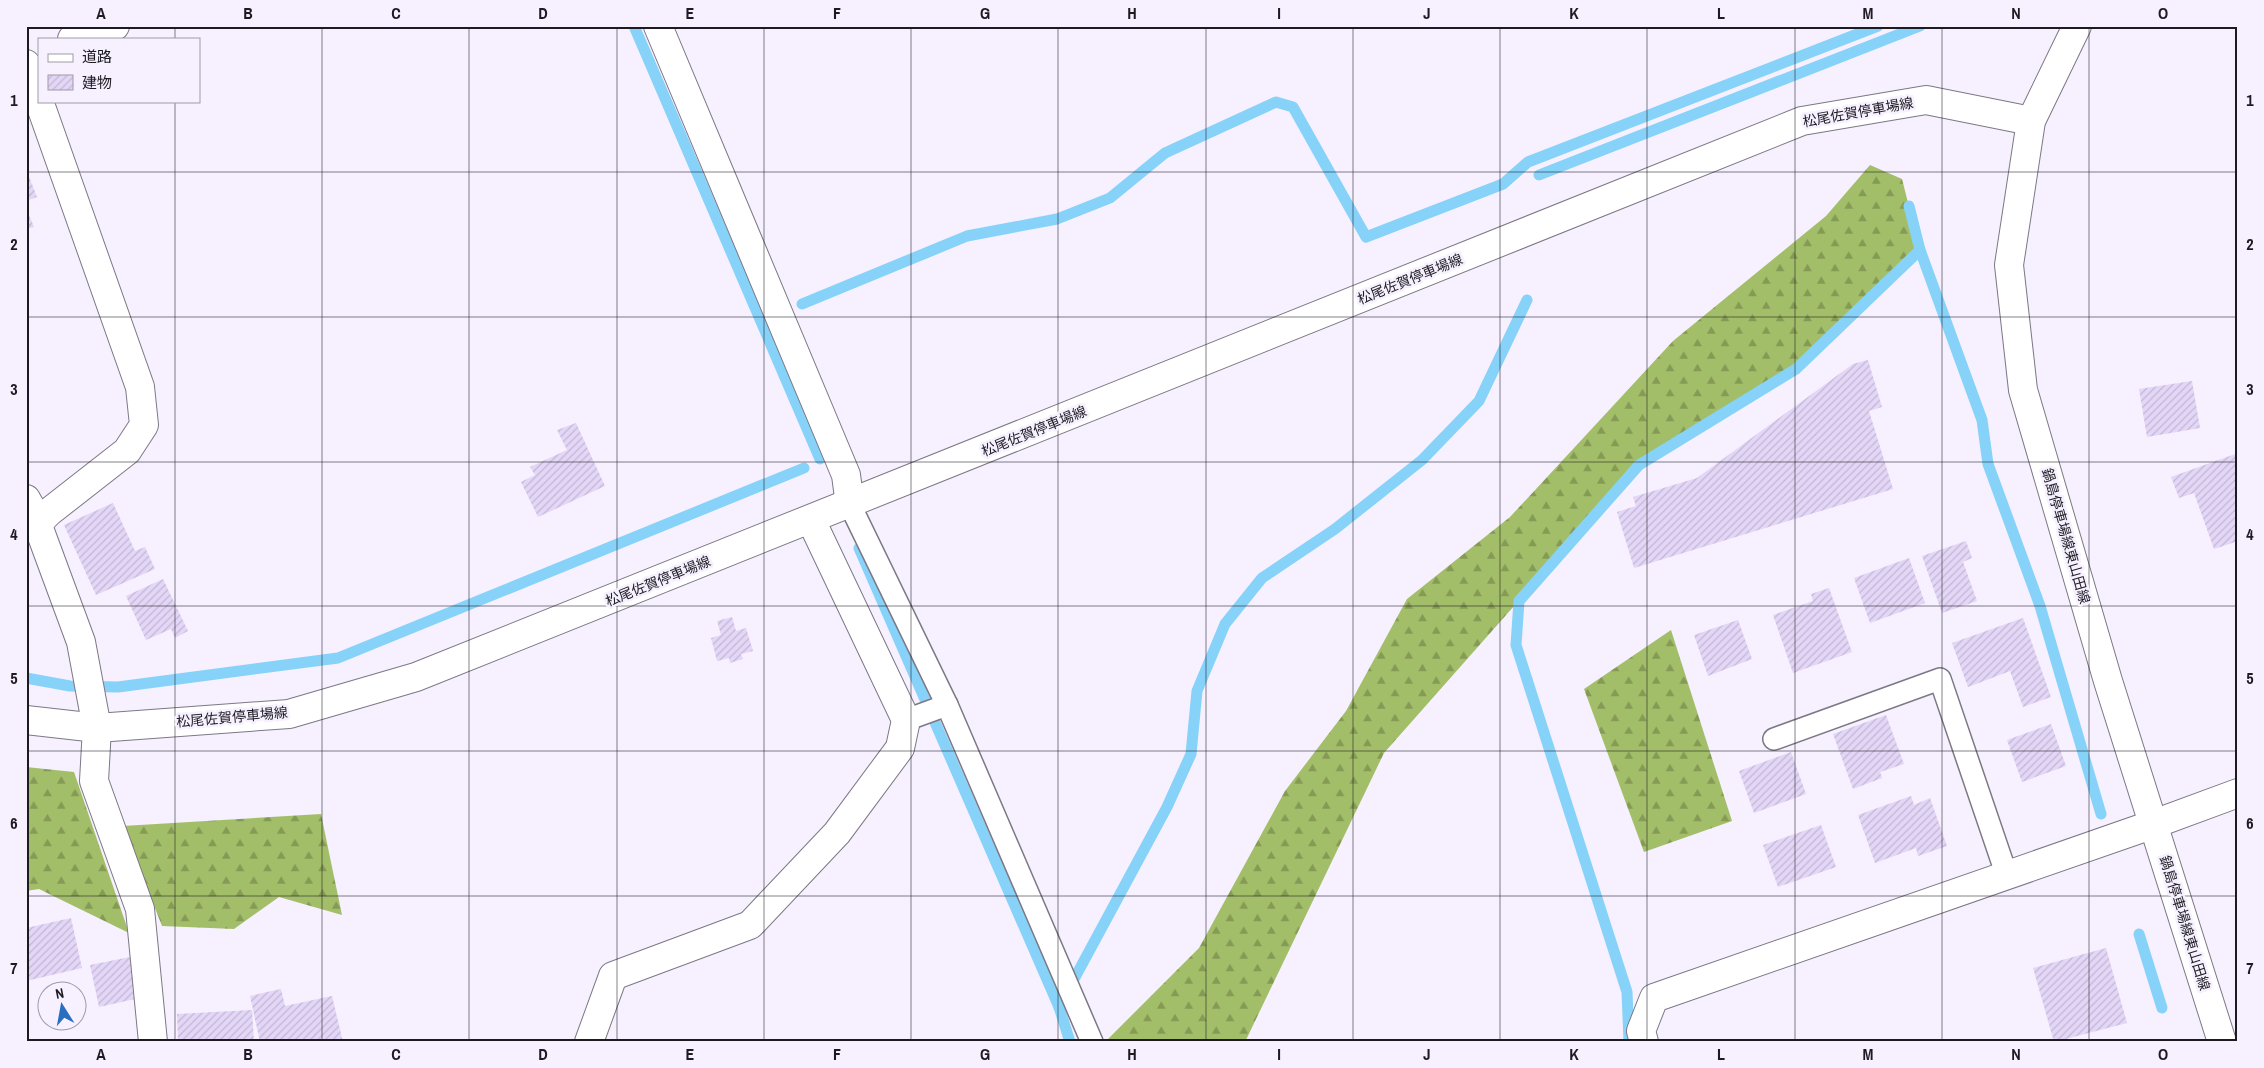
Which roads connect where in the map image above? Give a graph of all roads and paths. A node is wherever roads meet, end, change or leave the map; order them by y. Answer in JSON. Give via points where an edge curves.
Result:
{"nodes":[{"id":1,"x":115,"y":26,"type":"edge"},
{"id":2,"x":658,"y":26,"type":"edge"},
{"id":3,"x":2077,"y":26,"type":"edge"},
{"id":4,"x":75,"y":38,"type":"edge"},
{"id":5,"x":38,"y":48,"type":"edge"},
{"id":6,"x":26,"y":52,"type":"edge"},
{"id":7,"x":26,"y":64,"type":"edge"},
{"id":8,"x":38,"y":98,"type":"edge"},
{"id":9,"x":39,"y":102,"type":"edge"},
{"id":10,"x":2031,"y":120,"type":"junction"},
{"id":11,"x":850,"y":505,"type":"junction"},
{"id":12,"x":33,"y":510,"type":"edge"},
{"id":13,"x":811,"y":520,"type":"junction"},
{"id":14,"x":947,"y":705,"type":"junction"},
{"id":15,"x":94,"y":716,"type":"junction"},
{"id":16,"x":26,"y":720,"type":"edge"},
{"id":17,"x":906,"y":720,"type":"junction"},
{"id":18,"x":1774,"y":739,"type":"dead end"},
{"id":19,"x":2238,"y":792,"type":"edge"},
{"id":20,"x":2154,"y":824,"type":"junction"},
{"id":21,"x":2007,"y":876,"type":"junction"},
{"id":22,"x":153,"y":1042,"type":"edge"},
{"id":23,"x":589,"y":1042,"type":"edge"},
{"id":24,"x":1092,"y":1042,"type":"edge"},
{"id":25,"x":1644,"y":1042,"type":"edge"},
{"id":26,"x":2222,"y":1042,"type":"edge"}],
"edges":[{"from":1,"to":4,"type":"main road"},
{"from":2,"to":11,"type":"main road","via":[[846,475]]},
{"from":3,"to":10,"type":"main road","name":"鍋島停車場線東山田線"},
{"from":5,"to":6,"type":"main road"},
{"from":7,"to":8,"type":"main road"},
{"from":9,"to":12,"type":"main road","via":[[140,387],[144,425],[127,451],[49,512]]},
{"from":10,"to":11,"type":"main road","name":"松尾佐賀停車場線","via":[[1926,100],[1802,122]]},
{"from":10,"to":20,"type":"main road","name":"鍋島停車場線東山田線","via":[[2009,265],[2023,390],[2108,681]]},
{"from":11,"to":13,"type":"main road","name":"松尾佐賀停車場線"},
{"from":11,"to":14,"type":"lane"},
{"from":12,"to":15,"type":"main road","via":[[81,642]]},
{"from":13,"to":15,"type":"main road","name":"松尾佐賀停車場線","via":[[416,677],[289,714]]},
{"from":13,"to":17,"type":"main road"},
{"from":14,"to":17,"type":"lane"},
{"from":14,"to":24,"type":"lane"},
{"from":15,"to":16,"type":"main road","name":"松尾佐賀停車場線"},
{"from":15,"to":22,"type":"main road","via":[[94,781],[140,910]]},
{"from":17,"to":23,"type":"main road","via":[[900,748],[836,833],[750,925],[614,976]]},
{"from":18,"to":21,"type":"lane","via":[[1940,679]]},
{"from":19,"to":20,"type":"main road"},
{"from":20,"to":21,"type":"main road"},
{"from":20,"to":26,"type":"main road","name":"鍋島停車場線東山田線"},
{"from":21,"to":25,"type":"main road","via":[[1654,998],[1641,1031]]}]}
